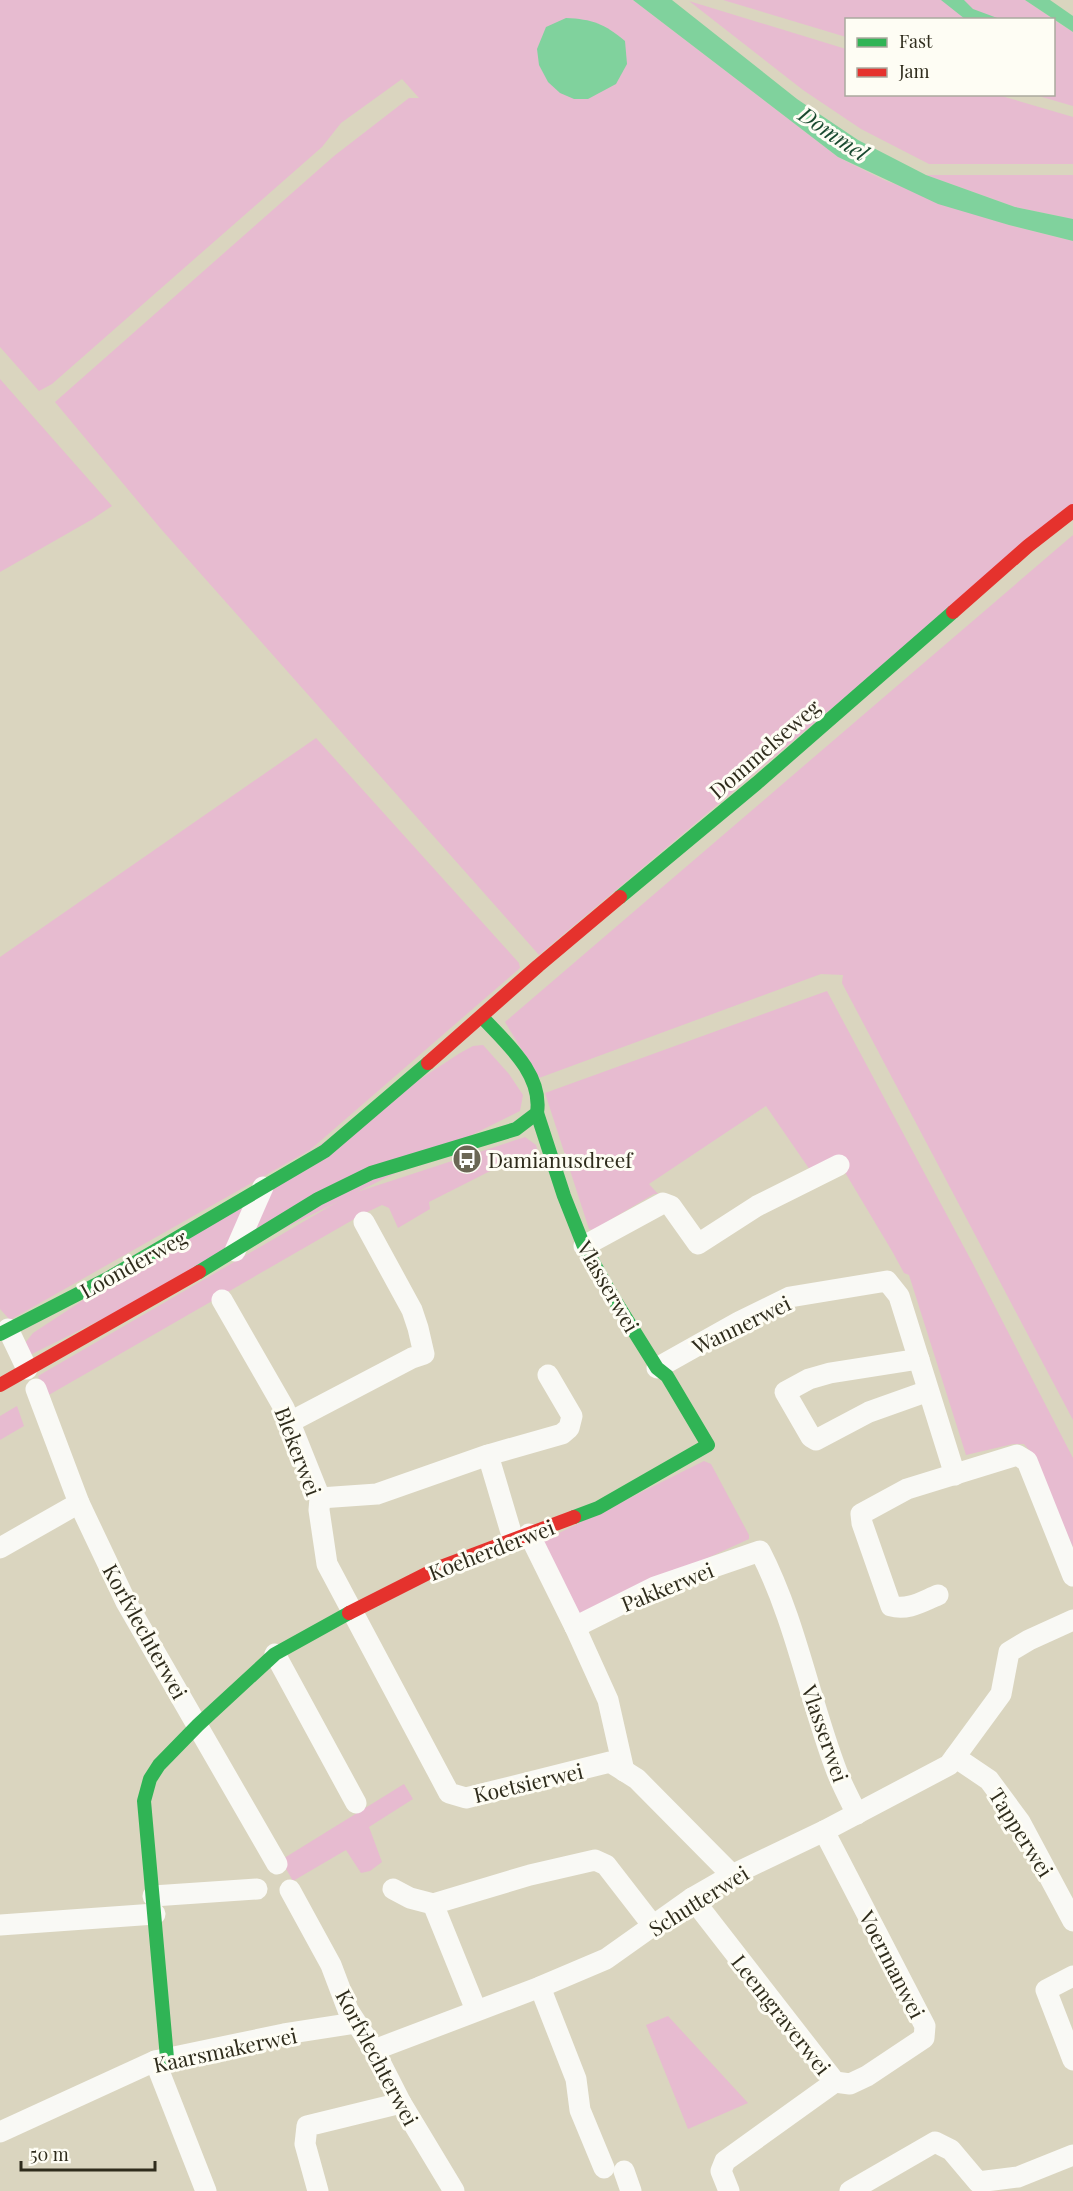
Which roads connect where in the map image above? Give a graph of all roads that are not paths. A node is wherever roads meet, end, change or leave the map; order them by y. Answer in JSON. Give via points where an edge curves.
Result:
{"nodes":[{"id":1,"x":1073,"y":511,"type":"edge"},
{"id":2,"x":482,"y":1017,"type":"junction"},
{"id":3,"x":537,"y":1113,"type":"junction"},
{"id":4,"x":839,"y":1165,"type":"dead end"},
{"id":5,"x":263,"y":1187,"type":"junction"},
{"id":6,"x":364,"y":1222,"type":"dead end"},
{"id":7,"x":584,"y":1246,"type":"junction"},
{"id":8,"x":235,"y":1251,"type":"junction"},
{"id":9,"x":222,"y":1300,"type":"dead end"},
{"id":10,"x":4,"y":1332,"type":"edge"},
{"id":11,"x":919,"y":1359,"type":"junction"},
{"id":12,"x":657,"y":1368,"type":"junction"},
{"id":13,"x":27,"y":1369,"type":"junction"},
{"id":14,"x":548,"y":1375,"type":"dead end"},
{"id":15,"x":0,"y":1385,"type":"edge"},
{"id":16,"x":36,"y":1389,"type":"dead end"},
{"id":17,"x":928,"y":1391,"type":"junction"},
{"id":18,"x":290,"y":1422,"type":"junction"},
{"id":19,"x":708,"y":1445,"type":"joint"},
{"id":20,"x":488,"y":1455,"type":"junction"},
{"id":21,"x":954,"y":1475,"type":"junction"},
{"id":22,"x":320,"y":1498,"type":"junction"},
{"id":23,"x":79,"y":1503,"type":"junction"},
{"id":24,"x":521,"y":1536,"type":"junction"},
{"id":25,"x":0,"y":1548,"type":"edge"},
{"id":26,"x":760,"y":1551,"type":"joint"},
{"id":27,"x":1073,"y":1576,"type":"edge"},
{"id":28,"x":938,"y":1595,"type":"dead end"},
{"id":29,"x":352,"y":1611,"type":"junction"},
{"id":30,"x":1073,"y":1620,"type":"edge"},
{"id":31,"x":575,"y":1626,"type":"junction"},
{"id":32,"x":275,"y":1654,"type":"junction"},
{"id":33,"x":198,"y":1725,"type":"junction"},
{"id":34,"x":956,"y":1756,"type":"junction"},
{"id":35,"x":624,"y":1771,"type":"junction"},
{"id":36,"x":356,"y":1803,"type":"dead end"},
{"id":37,"x":857,"y":1814,"type":"junction"},
{"id":38,"x":824,"y":1831,"type":"junction"},
{"id":39,"x":277,"y":1864,"type":"dead end"},
{"id":40,"x":732,"y":1875,"type":"junction"},
{"id":41,"x":393,"y":1889,"type":"dead end"},
{"id":42,"x":256,"y":1890,"type":"dead end"},
{"id":43,"x":290,"y":1890,"type":"dead end"},
{"id":44,"x":692,"y":1898,"type":"junction"},
{"id":45,"x":433,"y":1904,"type":"junction"},
{"id":46,"x":154,"y":1905,"type":"junction"},
{"id":47,"x":1073,"y":1921,"type":"edge"},
{"id":48,"x":0,"y":1925,"type":"edge"},
{"id":49,"x":654,"y":1926,"type":"junction"},
{"id":50,"x":1073,"y":1976,"type":"edge"},
{"id":51,"x":540,"y":1987,"type":"junction"},
{"id":52,"x":476,"y":2010,"type":"junction"},
{"id":53,"x":355,"y":2023,"type":"junction"},
{"id":54,"x":374,"y":2050,"type":"junction"},
{"id":55,"x":161,"y":2060,"type":"junction"},
{"id":56,"x":1073,"y":2060,"type":"edge"},
{"id":57,"x":835,"y":2082,"type":"junction"},
{"id":58,"x":401,"y":2103,"type":"junction"},
{"id":59,"x":0,"y":2132,"type":"edge"},
{"id":60,"x":1073,"y":2156,"type":"edge"},
{"id":61,"x":620,"y":2177,"type":"edge"},
{"id":62,"x":977,"y":2187,"type":"edge"},
{"id":63,"x":206,"y":2191,"type":"edge"},
{"id":64,"x":318,"y":2191,"type":"edge"},
{"id":65,"x":454,"y":2191,"type":"edge"},
{"id":66,"x":729,"y":2191,"type":"edge"},
{"id":67,"x":850,"y":2191,"type":"edge"}],
"edges":[{"from":1,"to":2,"type":"street","name":"Dommelseweg"},
{"from":2,"to":3,"type":"street","via":[[535,1085]]},
{"from":2,"to":5,"type":"street","name":"Loonderweg","via":[[325,1151]]},
{"from":3,"to":7,"type":"street","name":"Vlasserwei","via":[[564,1200]]},
{"from":3,"to":8,"type":"street","via":[[516,1129],[370,1173],[318,1199]]},
{"from":4,"to":7,"type":"street","via":[[757,1206],[698,1244],[671,1206],[663,1203]]},
{"from":5,"to":8,"type":"street"},
{"from":5,"to":10,"type":"street","name":"Loonderweg","via":[[107,1279]]},
{"from":6,"to":18,"type":"street","via":[[412,1310],[424,1354]]},
{"from":7,"to":12,"type":"street","name":"Vlasserwei"},
{"from":8,"to":13,"type":"street"},
{"from":9,"to":18,"type":"street","name":"Blekerwei"},
{"from":10,"to":13,"type":"street"},
{"from":11,"to":12,"type":"street","name":"Wannerwei","via":[[899,1296],[887,1281],[790,1297]]},
{"from":11,"to":17,"type":"street","name":"Wannerwei"},
{"from":11,"to":17,"type":"street","via":[[830,1372],[785,1392],[816,1440],[869,1412]]},
{"from":12,"to":19,"type":"street","name":"Vlasserwei","via":[[667,1376]]},
{"from":13,"to":15,"type":"street"},
{"from":14,"to":20,"type":"street","via":[[572,1416],[569,1428],[562,1434]]},
{"from":16,"to":23,"type":"street","name":"Korfvlechterwei"},
{"from":17,"to":21,"type":"street","name":"Wannerwei"},
{"from":18,"to":22,"type":"street","name":"Blekerwei"},
{"from":19,"to":24,"type":"street","name":"Koeherderwei","via":[[598,1508]]},
{"from":20,"to":22,"type":"street","via":[[376,1494]]},
{"from":20,"to":24,"type":"street"},
{"from":21,"to":27,"type":"street","via":[[1017,1455],[1027,1461]]},
{"from":21,"to":28,"type":"street","via":[[907,1489],[861,1514],[891,1606],[900,1609]]},
{"from":22,"to":29,"type":"street","name":"Blekerwei","via":[[327,1564]]},
{"from":23,"to":25,"type":"street"},
{"from":23,"to":33,"type":"street","name":"Korfvlechterwei","via":[[126,1602]]},
{"from":24,"to":29,"type":"street","name":"Koeherderwei","via":[[438,1568]]},
{"from":24,"to":31,"type":"street"},
{"from":26,"to":31,"type":"street","name":"Pakkerwei","via":[[655,1587]]},
{"from":26,"to":37,"type":"street","name":"Vlasserwei","via":[[791,1627],[837,1773]]},
{"from":29,"to":32,"type":"street","name":"Koeherderwei"},
{"from":29,"to":35,"type":"street","name":"Koetsierwei","via":[[449,1793],[466,1798],[610,1762]]},
{"from":30,"to":34,"type":"street","name":"Schutterwei","via":[[1009,1652],[1001,1694]]},
{"from":31,"to":35,"type":"street","via":[[608,1700]]},
{"from":32,"to":33,"type":"street","name":"Koeherderwei"},
{"from":32,"to":36,"type":"street"},
{"from":33,"to":39,"type":"street","name":"Korfvlechterwei"},
{"from":33,"to":46,"type":"street","name":"Koeherderwei","via":[[159,1765],[144,1801]]},
{"from":34,"to":37,"type":"street","name":"Schutterwei","via":[[949,1765]]},
{"from":34,"to":47,"type":"street","name":"Tapperwei","via":[[989,1780],[1020,1822]]},
{"from":35,"to":40,"type":"street","name":"Koetsierwei","via":[[638,1779]]},
{"from":37,"to":38,"type":"street","name":"Schutterwei"},
{"from":38,"to":40,"type":"street","name":"Schutterwei"},
{"from":38,"to":57,"type":"street","name":"Voermanwei","via":[[925,2026],[924,2038],[867,2076],[850,2084]]},
{"from":40,"to":44,"type":"street","name":"Schutterwei"},
{"from":41,"to":45,"type":"street"},
{"from":42,"to":46,"type":"street"},
{"from":43,"to":53,"type":"street","name":"Korfvlechterwei","via":[[331,1965]]},
{"from":44,"to":49,"type":"street","name":"Schutterwei"},
{"from":44,"to":57,"type":"street","name":"Leemgraverwei"},
{"from":45,"to":49,"type":"street","via":[[595,1860],[606,1866]]},
{"from":45,"to":52,"type":"street"},
{"from":46,"to":48,"type":"street"},
{"from":46,"to":55,"type":"street","name":"Koeherderwei"},
{"from":49,"to":51,"type":"street","name":"Schutterwei","via":[[606,1959]]},
{"from":50,"to":56,"type":"street","via":[[1046,1990]]},
{"from":51,"to":52,"type":"street","name":"Schutterwei"},
{"from":51,"to":61,"type":"street","via":[[576,2079],[580,2110]]},
{"from":52,"to":54,"type":"street","name":"Schutterwei"},
{"from":53,"to":54,"type":"street","name":"Korfvlechterwei"},
{"from":53,"to":55,"type":"street","name":"Kaarsmakerwei"},
{"from":54,"to":58,"type":"street","name":"Korfvlechterwei"},
{"from":55,"to":59,"type":"street","name":"Kaarsmakerwei"},
{"from":55,"to":63,"type":"street"},
{"from":57,"to":66,"type":"street","name":"Leemgraverwei","via":[[725,2161],[721,2171]]},
{"from":58,"to":64,"type":"street","via":[[307,2126],[305,2144]]},
{"from":58,"to":65,"type":"street","name":"Korfvlechterwei"},
{"from":60,"to":62,"type":"street","via":[[1018,2177]]},
{"from":62,"to":67,"type":"street","via":[[951,2150],[935,2142]]}]}
